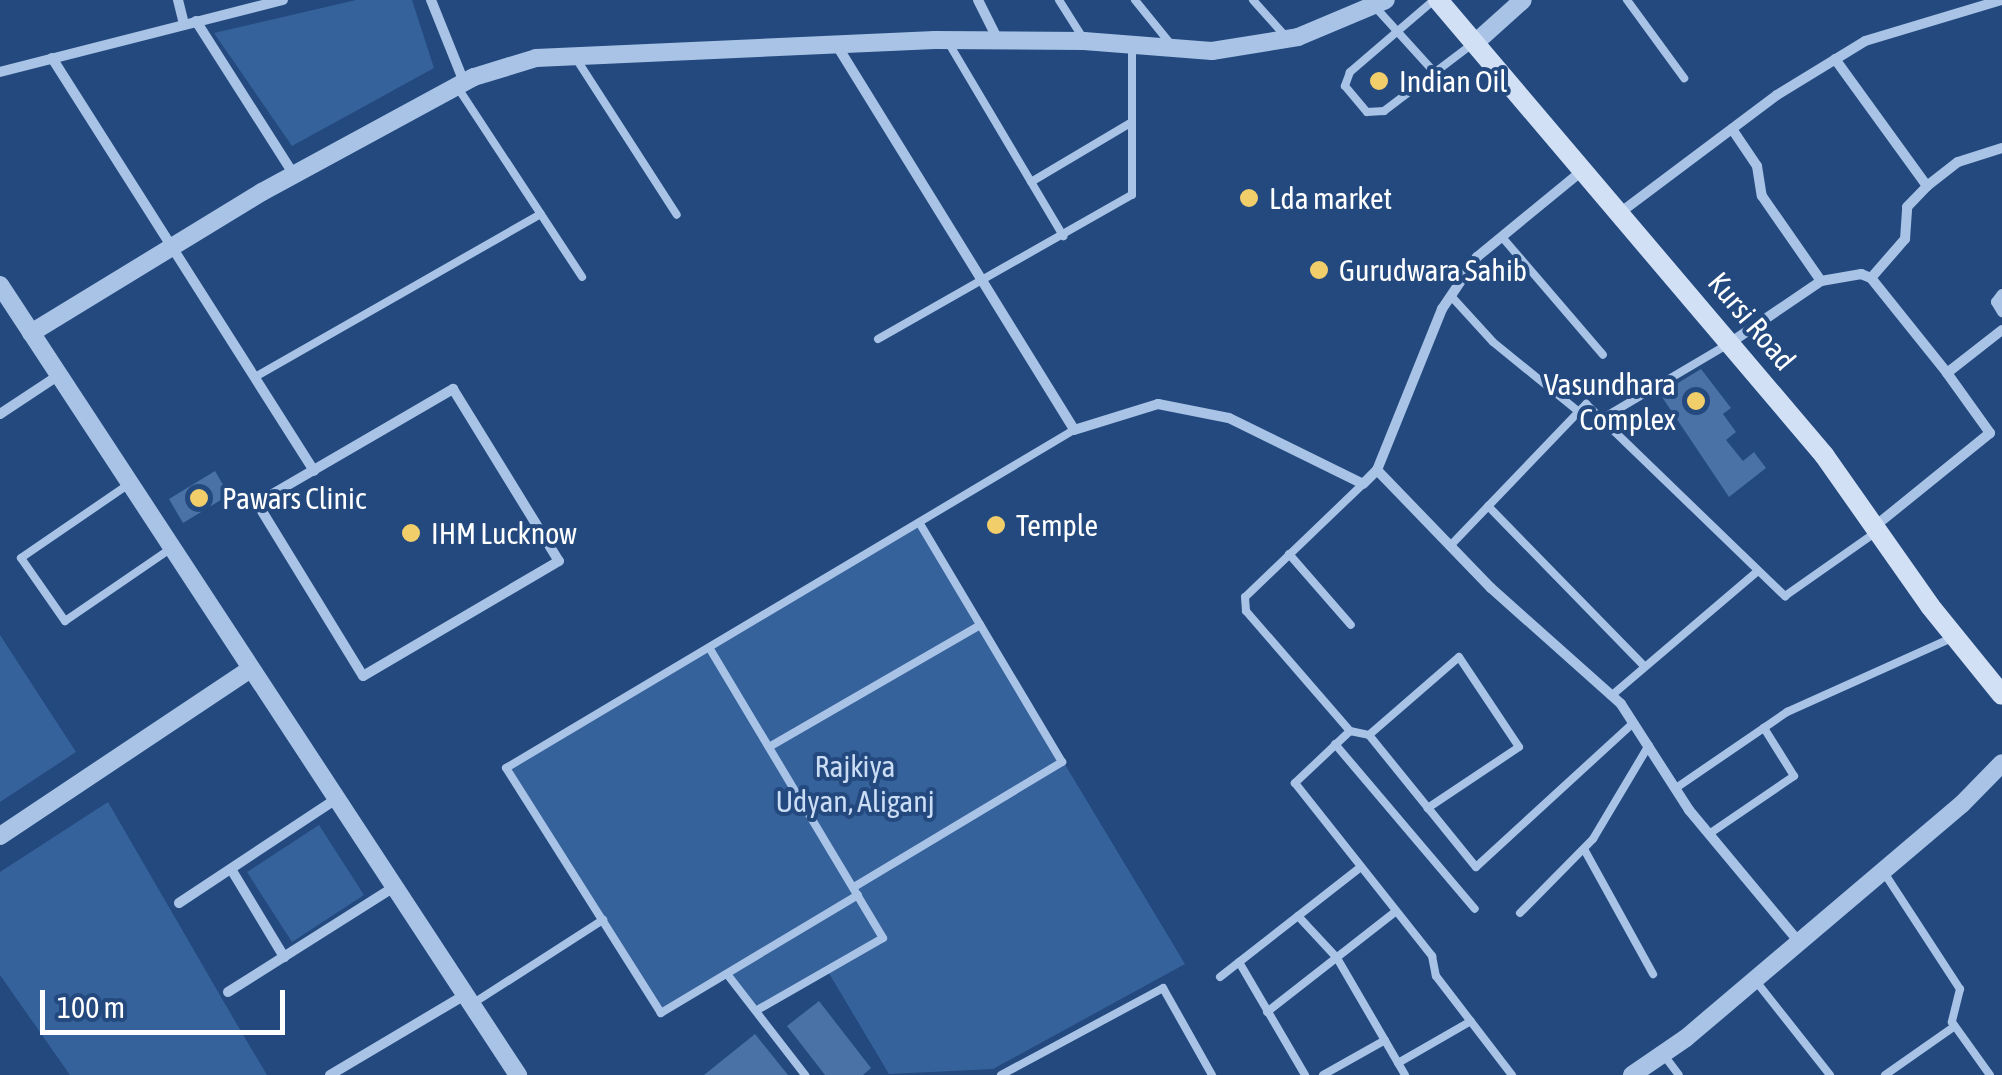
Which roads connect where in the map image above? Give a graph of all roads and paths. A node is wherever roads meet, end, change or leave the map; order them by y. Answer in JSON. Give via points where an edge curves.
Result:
{"nodes":[{"id":1,"x":178,"y":0,"type":"edge"},
{"id":2,"x":283,"y":0,"type":"edge"},
{"id":3,"x":430,"y":0,"type":"edge"},
{"id":4,"x":978,"y":0,"type":"edge"},
{"id":5,"x":1058,"y":0,"type":"edge"},
{"id":6,"x":1134,"y":0,"type":"edge"},
{"id":7,"x":1253,"y":0,"type":"edge"},
{"id":8,"x":1436,"y":0,"type":"edge"},
{"id":9,"x":1523,"y":0,"type":"edge"},
{"id":10,"x":1999,"y":0,"type":"edge"},
{"id":11,"x":1629,"y":1,"type":"edge"},
{"id":12,"x":1381,"y":4,"type":"edge"},
{"id":13,"x":190,"y":22,"type":"junction"},
{"id":14,"x":1397,"y":32,"type":"junction"},
{"id":15,"x":1287,"y":38,"type":"junction"},
{"id":16,"x":946,"y":40,"type":"junction"},
{"id":17,"x":998,"y":41,"type":"junction"},
{"id":18,"x":1084,"y":41,"type":"junction"},
{"id":19,"x":1475,"y":42,"type":"junction"},
{"id":20,"x":835,"y":43,"type":"junction"},
{"id":21,"x":1132,"y":45,"type":"junction"},
{"id":22,"x":1174,"y":48,"type":"junction"},
{"id":23,"x":574,"y":56,"type":"junction"},
{"id":24,"x":52,"y":58,"type":"junction"},
{"id":25,"x":1836,"y":59,"type":"junction"},
{"id":26,"x":0,"y":72,"type":"edge"},
{"id":27,"x":1436,"y":72,"type":"junction"},
{"id":28,"x":1684,"y":78,"type":"dead end"},
{"id":29,"x":460,"y":84,"type":"junction"},
{"id":30,"x":1132,"y":122,"type":"junction"},
{"id":31,"x":1732,"y":129,"type":"junction"},
{"id":32,"x":2002,"y":148,"type":"edge"},
{"id":33,"x":1584,"y":169,"type":"junction"},
{"id":34,"x":294,"y":175,"type":"junction"},
{"id":35,"x":1031,"y":182,"type":"junction"},
{"id":36,"x":1927,"y":186,"type":"junction"},
{"id":37,"x":1621,"y":212,"type":"junction"},
{"id":38,"x":541,"y":214,"type":"junction"},
{"id":39,"x":678,"y":216,"type":"dead end"},
{"id":40,"x":1063,"y":236,"type":"junction"},
{"id":41,"x":1502,"y":237,"type":"junction"},
{"id":42,"x":173,"y":246,"type":"junction"},
{"id":43,"x":582,"y":276,"type":"dead end"},
{"id":44,"x":1871,"y":278,"type":"junction"},
{"id":45,"x":1822,"y":281,"type":"junction"},
{"id":46,"x":983,"y":283,"type":"junction"},
{"id":47,"x":0,"y":284,"type":"edge"},
{"id":48,"x":2002,"y":294,"type":"edge"},
{"id":49,"x":1451,"y":296,"type":"junction"},
{"id":50,"x":2002,"y":312,"type":"edge"},
{"id":51,"x":2002,"y":330,"type":"edge"},
{"id":52,"x":31,"y":332,"type":"junction"},
{"id":53,"x":878,"y":339,"type":"dead end"},
{"id":54,"x":1730,"y":342,"type":"junction"},
{"id":55,"x":1603,"y":355,"type":"dead end"},
{"id":56,"x":1947,"y":373,"type":"junction"},
{"id":57,"x":58,"y":375,"type":"junction"},
{"id":58,"x":255,"y":377,"type":"junction"},
{"id":59,"x":1578,"y":411,"type":"junction"},
{"id":60,"x":0,"y":414,"type":"edge"},
{"id":61,"x":1603,"y":418,"type":"junction"},
{"id":62,"x":1074,"y":430,"type":"junction"},
{"id":63,"x":1377,"y":470,"type":"junction"},
{"id":64,"x":314,"y":471,"type":"junction"},
{"id":65,"x":129,"y":484,"type":"junction"},
{"id":66,"x":1363,"y":484,"type":"junction"},
{"id":67,"x":1488,"y":506,"type":"junction"},
{"id":68,"x":919,"y":522,"type":"junction"},
{"id":69,"x":1876,"y":529,"type":"junction"},
{"id":70,"x":1450,"y":546,"type":"junction"},
{"id":71,"x":171,"y":549,"type":"junction"},
{"id":72,"x":1289,"y":554,"type":"junction"},
{"id":73,"x":1758,"y":571,"type":"junction"},
{"id":74,"x":980,"y":624,"type":"junction"},
{"id":75,"x":1350,"y":625,"type":"dead end"},
{"id":76,"x":1954,"y":637,"type":"junction"},
{"id":77,"x":710,"y":648,"type":"junction"},
{"id":78,"x":1643,"y":665,"type":"junction"},
{"id":79,"x":250,"y":669,"type":"junction"},
{"id":80,"x":2002,"y":695,"type":"edge"},
{"id":81,"x":1611,"y":696,"type":"junction"},
{"id":82,"x":1633,"y":722,"type":"junction"},
{"id":83,"x":1764,"y":728,"type":"junction"},
{"id":84,"x":1350,"y":730,"type":"junction"},
{"id":85,"x":1370,"y":735,"type":"junction"},
{"id":86,"x":1335,"y":744,"type":"junction"},
{"id":87,"x":1648,"y":745,"type":"junction"},
{"id":88,"x":769,"y":747,"type":"junction"},
{"id":89,"x":2002,"y":763,"type":"edge"},
{"id":90,"x":1676,"y":788,"type":"junction"},
{"id":91,"x":336,"y":799,"type":"junction"},
{"id":92,"x":1428,"y":808,"type":"junction"},
{"id":93,"x":1709,"y":834,"type":"junction"},
{"id":94,"x":0,"y":836,"type":"edge"},
{"id":95,"x":1584,"y":849,"type":"junction"},
{"id":96,"x":231,"y":869,"type":"junction"},
{"id":97,"x":1358,"y":869,"type":"junction"},
{"id":98,"x":1883,"y":871,"type":"junction"},
{"id":99,"x":394,"y":886,"type":"junction"},
{"id":100,"x":856,"y":891,"type":"junction"},
{"id":101,"x":179,"y":904,"type":"dead end"},
{"id":102,"x":1475,"y":909,"type":"dead end"},
{"id":103,"x":1395,"y":912,"type":"junction"},
{"id":104,"x":1520,"y":914,"type":"dead end"},
{"id":105,"x":1298,"y":916,"type":"junction"},
{"id":106,"x":603,"y":920,"type":"junction"},
{"id":107,"x":1800,"y":942,"type":"junction"},
{"id":108,"x":284,"y":957,"type":"junction"},
{"id":109,"x":1337,"y":958,"type":"junction"},
{"id":110,"x":1238,"y":962,"type":"junction"},
{"id":111,"x":728,"y":974,"type":"junction"},
{"id":112,"x":1653,"y":974,"type":"dead end"},
{"id":113,"x":1220,"y":977,"type":"dead end"},
{"id":114,"x":1755,"y":980,"type":"junction"},
{"id":115,"x":228,"y":992,"type":"dead end"},
{"id":116,"x":468,"y":1000,"type":"junction"},
{"id":117,"x":759,"y":1008,"type":"junction"},
{"id":118,"x":1266,"y":1012,"type":"junction"},
{"id":119,"x":1470,"y":1021,"type":"junction"},
{"id":120,"x":1955,"y":1026,"type":"junction"},
{"id":121,"x":1385,"y":1040,"type":"junction"},
{"id":122,"x":1663,"y":1054,"type":"junction"},
{"id":123,"x":1398,"y":1063,"type":"junction"},
{"id":124,"x":330,"y":1075,"type":"edge"},
{"id":125,"x":518,"y":1075,"type":"edge"},
{"id":126,"x":805,"y":1075,"type":"edge"},
{"id":127,"x":1001,"y":1075,"type":"edge"},
{"id":128,"x":1212,"y":1075,"type":"edge"},
{"id":129,"x":1305,"y":1075,"type":"edge"},
{"id":130,"x":1324,"y":1075,"type":"edge"},
{"id":131,"x":1405,"y":1075,"type":"edge"},
{"id":132,"x":1512,"y":1075,"type":"edge"},
{"id":133,"x":1632,"y":1075,"type":"edge"},
{"id":134,"x":1678,"y":1075,"type":"edge"},
{"id":135,"x":1830,"y":1075,"type":"edge"},
{"id":136,"x":1885,"y":1075,"type":"edge"},
{"id":137,"x":1990,"y":1075,"type":"edge"}],
"edges":[{"from":1,"to":13,"type":"street"},
{"from":2,"to":13,"type":"street"},
{"from":3,"to":29,"type":"street"},
{"from":4,"to":17,"type":"street"},
{"from":5,"to":18,"type":"lane"},
{"from":6,"to":22,"type":"lane"},
{"from":7,"to":15,"type":"lane"},
{"from":8,"to":14,"type":"lane"},
{"from":8,"to":19,"type":"main road","name":"Kursi Road"},
{"from":9,"to":19,"type":"street"},
{"from":10,"to":25,"type":"street","via":[[1864,41]]},
{"from":11,"to":28,"type":"lane"},
{"from":12,"to":14,"type":"lane"},
{"from":12,"to":15,"type":"street"},
{"from":13,"to":24,"type":"street"},
{"from":13,"to":34,"type":"street"},
{"from":14,"to":27,"type":"lane"},
{"from":14,"to":27,"type":"lane","via":[[1345,78],[1367,112],[1384,111]]},
{"from":15,"to":22,"type":"street","via":[[1212,51]]},
{"from":16,"to":17,"type":"street"},
{"from":16,"to":20,"type":"street"},
{"from":16,"to":35,"type":"lane"},
{"from":17,"to":18,"type":"street"},
{"from":18,"to":21,"type":"street"},
{"from":19,"to":27,"type":"lane"},
{"from":19,"to":33,"type":"main road","name":"Kursi Road"},
{"from":20,"to":23,"type":"street"},
{"from":20,"to":46,"type":"street"},
{"from":21,"to":22,"type":"street"},
{"from":21,"to":30,"type":"lane"},
{"from":23,"to":29,"type":"street","via":[[536,58]]},
{"from":23,"to":39,"type":"lane"},
{"from":24,"to":26,"type":"street"},
{"from":24,"to":42,"type":"street"},
{"from":25,"to":31,"type":"street"},
{"from":25,"to":36,"type":"street"},
{"from":29,"to":34,"type":"street"},
{"from":29,"to":38,"type":"lane"},
{"from":30,"to":35,"type":"lane"},
{"from":30,"to":40,"type":"lane","via":[[1132,195]]},
{"from":31,"to":37,"type":"street"},
{"from":31,"to":45,"type":"street","via":[[1757,166],[1762,196]]},
{"from":32,"to":36,"type":"street","via":[[1958,162]]},
{"from":33,"to":37,"type":"main road","name":"Kursi Road"},
{"from":33,"to":41,"type":"street"},
{"from":34,"to":42,"type":"street"},
{"from":35,"to":40,"type":"lane"},
{"from":36,"to":44,"type":"street","via":[[1907,207],[1905,239]]},
{"from":37,"to":54,"type":"main road","name":"Kursi Road"},
{"from":38,"to":43,"type":"lane"},
{"from":38,"to":58,"type":"lane"},
{"from":40,"to":46,"type":"lane"},
{"from":41,"to":49,"type":"street"},
{"from":41,"to":55,"type":"lane"},
{"from":42,"to":52,"type":"street"},
{"from":42,"to":58,"type":"street"},
{"from":44,"to":45,"type":"street","via":[[1849,274]]},
{"from":44,"to":56,"type":"street"},
{"from":45,"to":54,"type":"street"},
{"from":46,"to":53,"type":"lane"},
{"from":46,"to":62,"type":"street"},
{"from":47,"to":52,"type":"street"},
{"from":48,"to":50,"type":"street","via":[[1996,302]]},
{"from":49,"to":59,"type":"lane","via":[[1493,342]]},
{"from":49,"to":63,"type":"street","via":[[1408,384]]},
{"from":51,"to":56,"type":"street"},
{"from":52,"to":57,"type":"street"},
{"from":54,"to":61,"type":"lane"},
{"from":54,"to":69,"type":"main road","name":"Kursi Road"},
{"from":56,"to":69,"type":"street","via":[[1990,432]]},
{"from":57,"to":60,"type":"street"},
{"from":57,"to":65,"type":"street"},
{"from":58,"to":64,"type":"street"},
{"from":59,"to":61,"type":"lane","via":[[1586,404]]},
{"from":59,"to":67,"type":"lane"},
{"from":61,"to":73,"type":"lane"},
{"from":62,"to":66,"type":"street","via":[[1158,404],[1229,418]]},
{"from":62,"to":68,"type":"lane"},
{"from":63,"to":66,"type":"street"},
{"from":63,"to":70,"type":"street"},
{"from":64,"to":64,"type":"street","via":[[453,389],[560,561],[363,676],[258,503]]},
{"from":65,"to":71,"type":"street"},
{"from":65,"to":71,"type":"lane","via":[[21,558],[65,622]]},
{"from":66,"to":72,"type":"lane"},
{"from":67,"to":70,"type":"lane"},
{"from":67,"to":78,"type":"lane"},
{"from":68,"to":74,"type":"lane"},
{"from":68,"to":77,"type":"lane"},
{"from":69,"to":73,"type":"lane","via":[[1785,596]]},
{"from":69,"to":76,"type":"main road","name":"Kursi Road"},
{"from":70,"to":81,"type":"street"},
{"from":71,"to":79,"type":"street"},
{"from":72,"to":75,"type":"lane"},
{"from":72,"to":84,"type":"lane","via":[[1245,596],[1246,610]]},
{"from":73,"to":78,"type":"lane"},
{"from":74,"to":88,"type":"lane"},
{"from":74,"to":100,"type":"lane","via":[[1062,762]]},
{"from":76,"to":80,"type":"main road","name":"Kursi Road"},
{"from":76,"to":83,"type":"lane"},
{"from":77,"to":88,"type":"lane"},
{"from":77,"to":106,"type":"lane","via":[[506,768]]},
{"from":78,"to":81,"type":"lane"},
{"from":79,"to":91,"type":"street"},
{"from":79,"to":94,"type":"street"},
{"from":81,"to":82,"type":"street"},
{"from":82,"to":87,"type":"street"},
{"from":82,"to":92,"type":"lane","via":[[1476,868]]},
{"from":83,"to":90,"type":"lane"},
{"from":83,"to":93,"type":"lane","via":[[1794,776]]},
{"from":84,"to":85,"type":"lane"},
{"from":84,"to":86,"type":"lane"},
{"from":85,"to":92,"type":"lane"},
{"from":85,"to":92,"type":"lane","via":[[1459,657],[1519,746]]},
{"from":86,"to":97,"type":"lane","via":[[1295,784]]},
{"from":86,"to":102,"type":"lane"},
{"from":87,"to":90,"type":"street"},
{"from":87,"to":95,"type":"lane"},
{"from":88,"to":100,"type":"lane"},
{"from":89,"to":98,"type":"street"},
{"from":90,"to":93,"type":"street"},
{"from":91,"to":96,"type":"street"},
{"from":91,"to":99,"type":"street"},
{"from":93,"to":107,"type":"street"},
{"from":95,"to":104,"type":"lane"},
{"from":95,"to":112,"type":"lane"},
{"from":96,"to":101,"type":"street"},
{"from":96,"to":108,"type":"street"},
{"from":97,"to":103,"type":"lane"},
{"from":97,"to":105,"type":"lane"},
{"from":98,"to":107,"type":"street"},
{"from":98,"to":120,"type":"lane","via":[[1960,989]]},
{"from":99,"to":108,"type":"street"},
{"from":99,"to":116,"type":"street"},
{"from":100,"to":111,"type":"lane"},
{"from":100,"to":117,"type":"lane","via":[[882,938]]},
{"from":103,"to":109,"type":"lane"},
{"from":103,"to":119,"type":"lane","via":[[1432,956],[1436,976]]},
{"from":105,"to":109,"type":"lane"},
{"from":105,"to":110,"type":"lane"},
{"from":106,"to":111,"type":"lane","via":[[662,1013]]},
{"from":106,"to":116,"type":"lane"},
{"from":107,"to":114,"type":"street"},
{"from":108,"to":115,"type":"street"},
{"from":109,"to":118,"type":"lane"},
{"from":109,"to":121,"type":"lane"},
{"from":110,"to":113,"type":"lane"},
{"from":110,"to":118,"type":"lane"},
{"from":111,"to":117,"type":"lane"},
{"from":114,"to":122,"type":"street"},
{"from":114,"to":135,"type":"lane"},
{"from":116,"to":124,"type":"street"},
{"from":116,"to":125,"type":"street"},
{"from":117,"to":126,"type":"lane"},
{"from":118,"to":129,"type":"lane"},
{"from":119,"to":123,"type":"lane"},
{"from":119,"to":132,"type":"lane"},
{"from":120,"to":136,"type":"lane"},
{"from":120,"to":137,"type":"lane"},
{"from":121,"to":123,"type":"lane"},
{"from":121,"to":130,"type":"lane"},
{"from":122,"to":133,"type":"street"},
{"from":122,"to":134,"type":"lane"},
{"from":123,"to":131,"type":"lane"},
{"from":127,"to":128,"type":"lane","via":[[1163,988]]}]}
